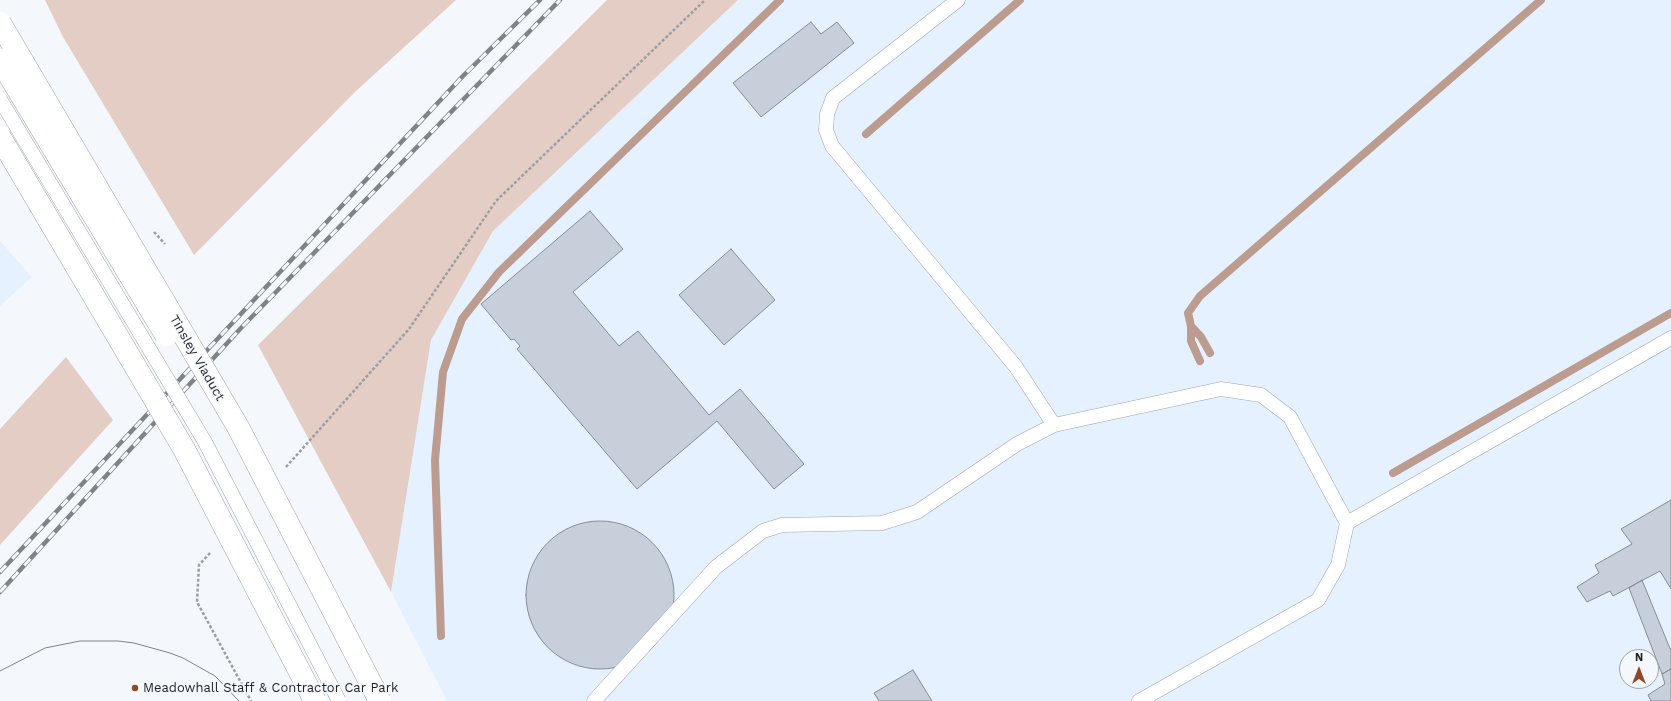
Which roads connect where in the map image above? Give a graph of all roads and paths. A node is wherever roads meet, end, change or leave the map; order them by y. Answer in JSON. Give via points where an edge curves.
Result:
{"nodes":[{"id":1,"x":705,"y":0,"type":"edge"},
{"id":2,"x":958,"y":0,"type":"edge"},
{"id":3,"x":0,"y":23,"type":"edge"},
{"id":4,"x":0,"y":60,"type":"edge"},
{"id":5,"x":0,"y":99,"type":"edge"},
{"id":6,"x":0,"y":137,"type":"edge"},
{"id":7,"x":0,"y":165,"type":"edge"},
{"id":8,"x":1671,"y":338,"type":"edge"},
{"id":9,"x":1054,"y":425,"type":"junction"},
{"id":10,"x":283,"y":471,"type":"dead end"},
{"id":11,"x":1347,"y":523,"type":"junction"},
{"id":12,"x":215,"y":548,"type":"dead end"},
{"id":13,"x":252,"y":701,"type":"edge"},
{"id":14,"x":300,"y":701,"type":"edge"},
{"id":15,"x":315,"y":701,"type":"edge"},
{"id":16,"x":339,"y":701,"type":"edge"},
{"id":17,"x":365,"y":701,"type":"edge"},
{"id":18,"x":380,"y":701,"type":"edge"},
{"id":19,"x":594,"y":701,"type":"edge"},
{"id":20,"x":1139,"y":701,"type":"edge"}],
"edges":[{"from":1,"to":10,"type":"path","via":[[496,201],[408,329]]},
{"from":2,"to":9,"type":"lane","via":[[833,98],[827,114],[826,130],[832,146],[1016,367]]},
{"from":3,"to":18,"type":"highway","name":"Tinsley Viaduct","bridge":true,"via":[[238,427]]},
{"from":4,"to":17,"type":"highway","name":"Tinsley Viaduct","bridge":true,"via":[[227,436]]},
{"from":5,"to":16,"type":"lane","bridge":true,"via":[[205,442]]},
{"from":6,"to":15,"type":"highway","bridge":true,"via":[[184,449]]},
{"from":7,"to":14,"type":"highway","via":[[172,454]]},
{"from":8,"to":11,"type":"lane"},
{"from":9,"to":11,"type":"lane","via":[[1221,389],[1261,395],[1290,417]]},
{"from":9,"to":19,"type":"lane","via":[[1017,444],[917,512],[882,523],[782,525],[763,531],[716,567]]},
{"from":11,"to":20,"type":"lane","via":[[1338,566],[1318,600]]},
{"from":12,"to":13,"type":"path","via":[[199,566],[197,602]]}]}
